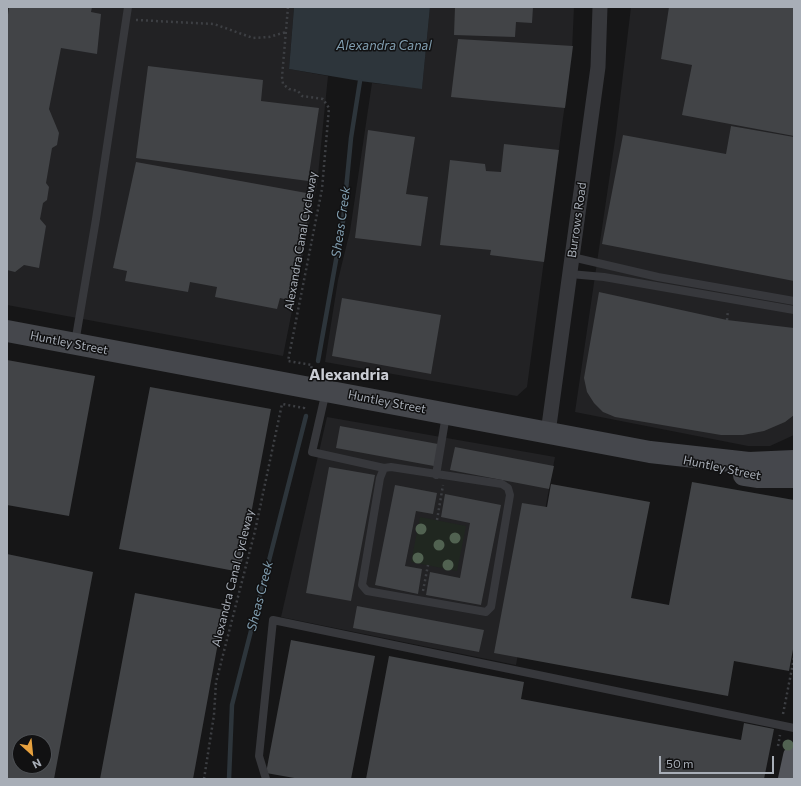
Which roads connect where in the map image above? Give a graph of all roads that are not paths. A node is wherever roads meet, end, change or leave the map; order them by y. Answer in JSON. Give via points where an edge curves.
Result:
{"nodes":[{"id":1,"x":128,"y":7,"type":"edge"},
{"id":2,"x":600,"y":7,"type":"edge"},
{"id":3,"x":572,"y":258,"type":"junction"},
{"id":4,"x":570,"y":274,"type":"junction"},
{"id":5,"x":794,"y":301,"type":"edge"},
{"id":6,"x":794,"y":310,"type":"edge"},
{"id":7,"x":7,"y":331,"type":"edge"},
{"id":8,"x":75,"y":344,"type":"junction"},
{"id":9,"x":326,"y":391,"type":"junction"},
{"id":10,"x":446,"y":414,"type":"junction"},
{"id":11,"x":548,"y":433,"type":"junction"},
{"id":12,"x":650,"y":452,"type":"junction"},
{"id":13,"x":794,"y":461,"type":"edge"},
{"id":14,"x":384,"y":468,"type":"junction"},
{"id":15,"x":436,"y":475,"type":"junction"},
{"id":16,"x":794,"y":477,"type":"edge"},
{"id":17,"x":794,"y":728,"type":"edge"},
{"id":18,"x":794,"y":756,"type":"edge"},
{"id":19,"x":266,"y":779,"type":"edge"},
{"id":20,"x":789,"y":779,"type":"edge"}],
"edges":[{"from":1,"to":8,"type":"lane"},
{"from":2,"to":3,"type":"street","name":"Burrows Road","via":[[598,67]]},
{"from":3,"to":4,"type":"street","name":"Burrows Road"},
{"from":3,"to":5,"type":"lane","via":[[658,277]]},
{"from":4,"to":6,"type":"lane"},
{"from":4,"to":11,"type":"street","name":"Burrows Road"},
{"from":7,"to":8,"type":"main road","name":"Huntley Street"},
{"from":8,"to":9,"type":"main road","name":"Huntley Street"},
{"from":9,"to":10,"type":"main road","name":"Huntley Street"},
{"from":9,"to":14,"type":"lane","via":[[312,452]]},
{"from":10,"to":11,"type":"main road","name":"Huntley Street"},
{"from":10,"to":15,"type":"lane"},
{"from":11,"to":12,"type":"main road","name":"Huntley Street"},
{"from":12,"to":13,"type":"main road","name":"Huntley Street","via":[[749,463]]},
{"from":12,"to":16,"type":"main road","name":"Huntley Street","via":[[757,477]]},
{"from":14,"to":15,"type":"lane"},
{"from":14,"to":15,"type":"lane","via":[[380,478],[362,584],[367,591],[486,612],[491,607],[510,495],[508,488],[502,484]]},
{"from":17,"to":19,"type":"lane","via":[[273,620],[259,756]]},
{"from":18,"to":20,"type":"main road"}]}
